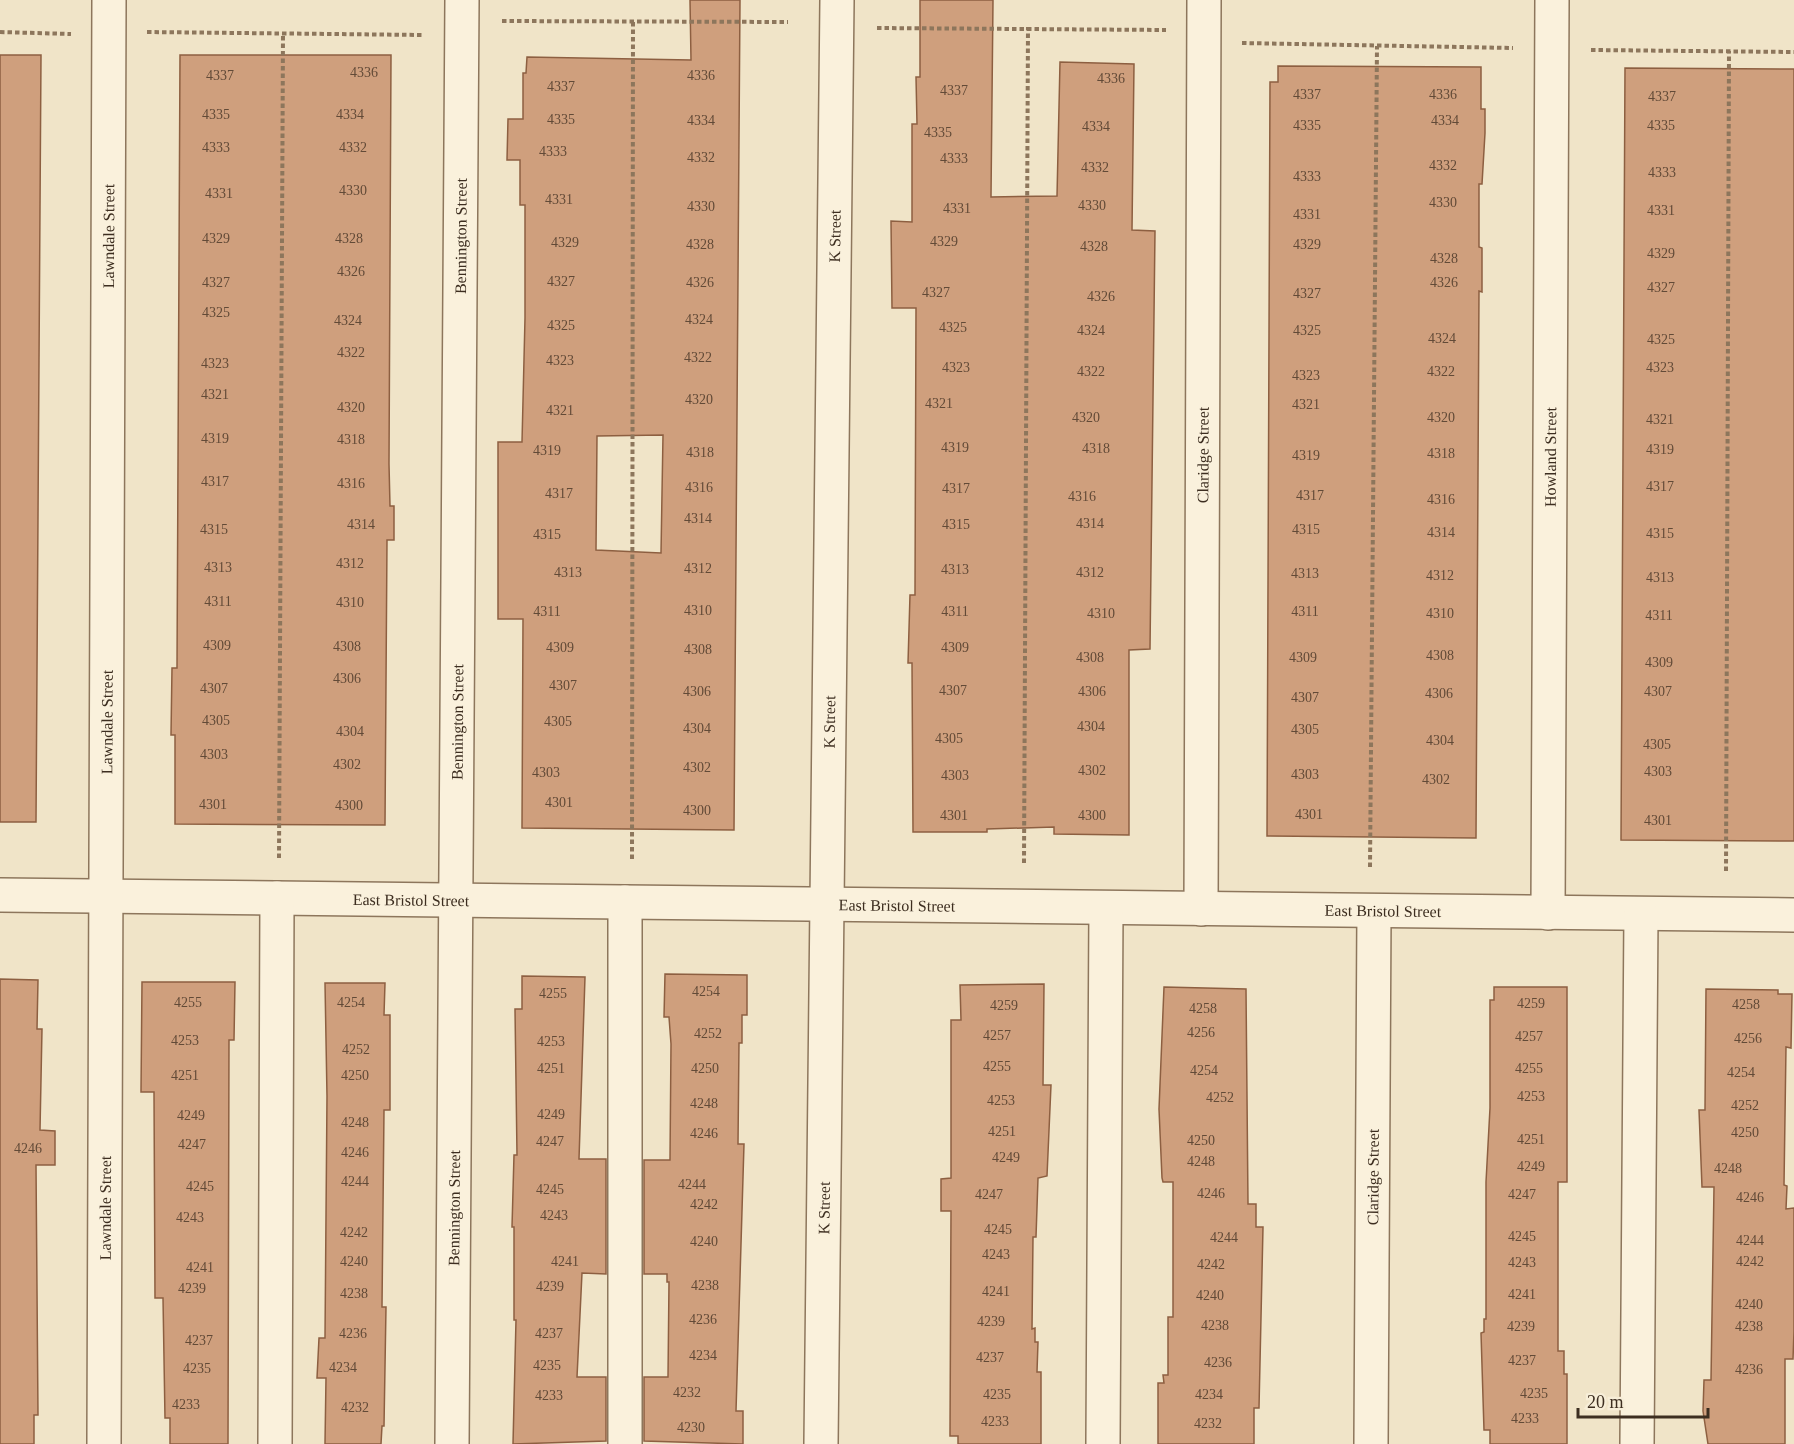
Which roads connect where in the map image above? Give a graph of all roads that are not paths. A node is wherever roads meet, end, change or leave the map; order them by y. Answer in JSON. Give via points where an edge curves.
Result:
{"nodes":[{"id":1,"x":109,"y":0,"type":"edge"},
{"id":2,"x":462,"y":0,"type":"edge"},
{"id":3,"x":837,"y":0,"type":"edge"},
{"id":4,"x":1204,"y":0,"type":"edge"},
{"id":5,"x":1552,"y":0,"type":"edge"},
{"id":6,"x":0,"y":895,"type":"edge"},
{"id":7,"x":106,"y":897,"type":"junction"},
{"id":8,"x":277,"y":898,"type":"junction"},
{"id":9,"x":456,"y":900,"type":"junction"},
{"id":10,"x":625,"y":902,"type":"junction"},
{"id":11,"x":827,"y":905,"type":"junction"},
{"id":12,"x":1106,"y":908,"type":"junction"},
{"id":13,"x":1200,"y":909,"type":"junction"},
{"id":14,"x":1374,"y":911,"type":"junction"},
{"id":15,"x":1548,"y":913,"type":"junction"},
{"id":16,"x":1641,"y":914,"type":"junction"},
{"id":17,"x":1794,"y":915,"type":"edge"},
{"id":18,"x":104,"y":1444,"type":"edge"},
{"id":19,"x":274,"y":1444,"type":"edge"},
{"id":20,"x":452,"y":1444,"type":"edge"},
{"id":21,"x":625,"y":1444,"type":"edge"},
{"id":22,"x":821,"y":1444,"type":"edge"},
{"id":23,"x":1103,"y":1444,"type":"edge"},
{"id":24,"x":1371,"y":1444,"type":"edge"},
{"id":25,"x":1637,"y":1444,"type":"edge"}],
"edges":[{"from":1,"to":7,"type":"street","name":"Lawndale Street"},
{"from":2,"to":9,"type":"street","name":"Bennington Street"},
{"from":3,"to":11,"type":"street","name":"K Street"},
{"from":4,"to":13,"type":"street","name":"Claridge Street"},
{"from":5,"to":15,"type":"street","name":"Howland Street"},
{"from":6,"to":7,"type":"street","name":"East Bristol Street"},
{"from":7,"to":8,"type":"street","name":"East Bristol Street"},
{"from":7,"to":18,"type":"street","name":"Lawndale Street"},
{"from":8,"to":9,"type":"street","name":"East Bristol Street"},
{"from":8,"to":19,"type":"street"},
{"from":9,"to":10,"type":"street","name":"East Bristol Street"},
{"from":9,"to":20,"type":"street","name":"Bennington Street"},
{"from":10,"to":11,"type":"street","name":"East Bristol Street"},
{"from":10,"to":21,"type":"street"},
{"from":11,"to":12,"type":"street","name":"East Bristol Street"},
{"from":11,"to":22,"type":"street","name":"K Street"},
{"from":12,"to":13,"type":"street","name":"East Bristol Street"},
{"from":12,"to":23,"type":"street"},
{"from":13,"to":14,"type":"street","name":"East Bristol Street"},
{"from":14,"to":15,"type":"street","name":"East Bristol Street"},
{"from":14,"to":24,"type":"street","name":"Claridge Street"},
{"from":15,"to":16,"type":"street","name":"East Bristol Street"},
{"from":16,"to":17,"type":"street","name":"East Bristol Street"},
{"from":16,"to":25,"type":"street"}]}
